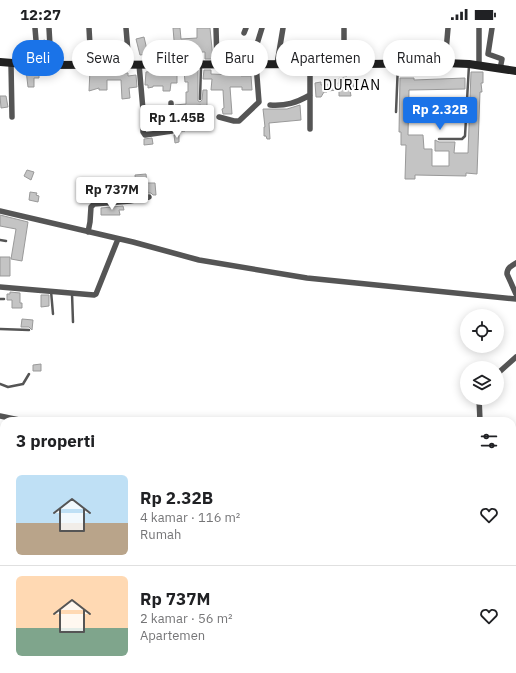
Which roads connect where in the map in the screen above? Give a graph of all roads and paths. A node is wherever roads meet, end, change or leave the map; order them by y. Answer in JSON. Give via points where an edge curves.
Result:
{"nodes":[{"id":1,"x":34,"y":28,"type":"edge"},
{"id":2,"x":49,"y":28,"type":"edge"},
{"id":3,"x":89,"y":28,"type":"edge"},
{"id":4,"x":126,"y":28,"type":"edge"},
{"id":5,"x":216,"y":28,"type":"edge"},
{"id":6,"x":262,"y":28,"type":"edge"},
{"id":7,"x":283,"y":28,"type":"edge"},
{"id":8,"x":448,"y":28,"type":"edge"},
{"id":9,"x":479,"y":28,"type":"edge"},
{"id":10,"x":492,"y":28,"type":"edge"},
{"id":11,"x":344,"y":29,"type":"edge"},
{"id":12,"x":35,"y":40,"type":"edge"},
{"id":13,"x":50,"y":40,"type":"edge"},
{"id":14,"x":90,"y":40,"type":"edge"},
{"id":15,"x":127,"y":40,"type":"edge"},
{"id":16,"x":216,"y":40,"type":"edge"},
{"id":17,"x":259,"y":40,"type":"edge"},
{"id":18,"x":281,"y":40,"type":"edge"},
{"id":19,"x":344,"y":40,"type":"edge"},
{"id":20,"x":447,"y":40,"type":"edge"},
{"id":21,"x":0,"y":62,"type":"edge"},
{"id":22,"x":455,"y":63,"type":"edge"},
{"id":23,"x":12,"y":64,"type":"edge"},
{"id":24,"x":134,"y":64,"type":"edge"},
{"id":25,"x":139,"y":64,"type":"joint"},
{"id":26,"x":469,"y":64,"type":"junction"},
{"id":27,"x":479,"y":66,"type":"junction"},
{"id":28,"x":500,"y":69,"type":"junction"},
{"id":29,"x":516,"y":71,"type":"edge"},
{"id":30,"x":12,"y":76,"type":"edge"},
{"id":31,"x":201,"y":76,"type":"edge"},
{"id":32,"x":257,"y":76,"type":"edge"},
{"id":33,"x":310,"y":76,"type":"edge"},
{"id":34,"x":398,"y":76,"type":"edge"},
{"id":35,"x":310,"y":95,"type":"junction"},
{"id":36,"x":200,"y":99,"type":"dead end"},
{"id":37,"x":172,"y":103,"type":"dead end"},
{"id":38,"x":270,"y":105,"type":"dead end"},
{"id":39,"x":396,"y":112,"type":"dead end"},
{"id":40,"x":12,"y":117,"type":"dead end"},
{"id":41,"x":219,"y":117,"type":"dead end"},
{"id":42,"x":310,"y":129,"type":"dead end"},
{"id":43,"x":439,"y":140,"type":"dead end"},
{"id":44,"x":149,"y":197,"type":"dead end"},
{"id":45,"x":0,"y":211,"type":"edge"},
{"id":46,"x":88,"y":232,"type":"junction"},
{"id":47,"x":118,"y":239,"type":"junction"},
{"id":48,"x":0,"y":240,"type":"edge"},
{"id":49,"x":6,"y":242,"type":"dead end"},
{"id":50,"x":516,"y":263,"type":"edge"},
{"id":51,"x":0,"y":287,"type":"edge"},
{"id":52,"x":51,"y":291,"type":"junction"},
{"id":53,"x":72,"y":292,"type":"junction"},
{"id":54,"x":516,"y":294,"type":"edge"},
{"id":55,"x":0,"y":299,"type":"edge"},
{"id":56,"x":4,"y":299,"type":"dead end"},
{"id":57,"x":516,"y":299,"type":"edge"},
{"id":58,"x":53,"y":314,"type":"dead end"},
{"id":59,"x":73,"y":322,"type":"dead end"},
{"id":60,"x":0,"y":330,"type":"edge"},
{"id":61,"x":29,"y":330,"type":"dead end"},
{"id":62,"x":516,"y":357,"type":"edge"},
{"id":63,"x":504,"y":368,"type":"edge"},
{"id":64,"x":29,"y":374,"type":"dead end"},
{"id":65,"x":0,"y":384,"type":"edge"},
{"id":66,"x":479,"y":405,"type":"edge"},
{"id":67,"x":480,"y":417,"type":"edge"}],
"edges":[{"from":1,"to":12,"type":"street"},
{"from":2,"to":13,"type":"street"},
{"from":3,"to":14,"type":"street"},
{"from":4,"to":15,"type":"street"},
{"from":5,"to":16,"type":"street"},
{"from":6,"to":17,"type":"street"},
{"from":7,"to":18,"type":"street"},
{"from":8,"to":20,"type":"street"},
{"from":9,"to":27,"type":"street"},
{"from":10,"to":28,"type":"street","via":[[488,54],[502,59]]},
{"from":11,"to":19,"type":"street"},
{"from":21,"to":23,"type":"main road"},
{"from":22,"to":26,"type":"main road"},
{"from":24,"to":25,"type":"main road"},
{"from":25,"to":37,"type":"street","via":[[145,135],[172,132]]},
{"from":26,"to":27,"type":"main road"},
{"from":26,"to":43,"type":"lane","via":[[465,136],[462,139]]},
{"from":27,"to":28,"type":"main road"},
{"from":28,"to":29,"type":"main road"},
{"from":30,"to":40,"type":"street"},
{"from":31,"to":36,"type":"lane"},
{"from":32,"to":41,"type":"street","via":[[258,104],[239,121]]},
{"from":33,"to":35,"type":"street"},
{"from":34,"to":39,"type":"lane"},
{"from":35,"to":38,"type":"street","via":[[288,105]]},
{"from":35,"to":42,"type":"street"},
{"from":44,"to":46,"type":"street","via":[[93,205],[90,209]]},
{"from":45,"to":46,"type":"street"},
{"from":46,"to":47,"type":"street"},
{"from":47,"to":53,"type":"street","via":[[96,294]]},
{"from":47,"to":57,"type":"street","via":[[199,260],[307,278]]},
{"from":48,"to":49,"type":"lane"},
{"from":50,"to":54,"type":"street","via":[[507,271]]},
{"from":51,"to":52,"type":"street"},
{"from":52,"to":53,"type":"street"},
{"from":52,"to":58,"type":"lane"},
{"from":53,"to":59,"type":"lane"},
{"from":55,"to":56,"type":"lane"},
{"from":60,"to":61,"type":"lane"},
{"from":62,"to":63,"type":"street"},
{"from":64,"to":65,"type":"lane","via":[[23,384],[8,387]]},
{"from":66,"to":67,"type":"street"}]}
